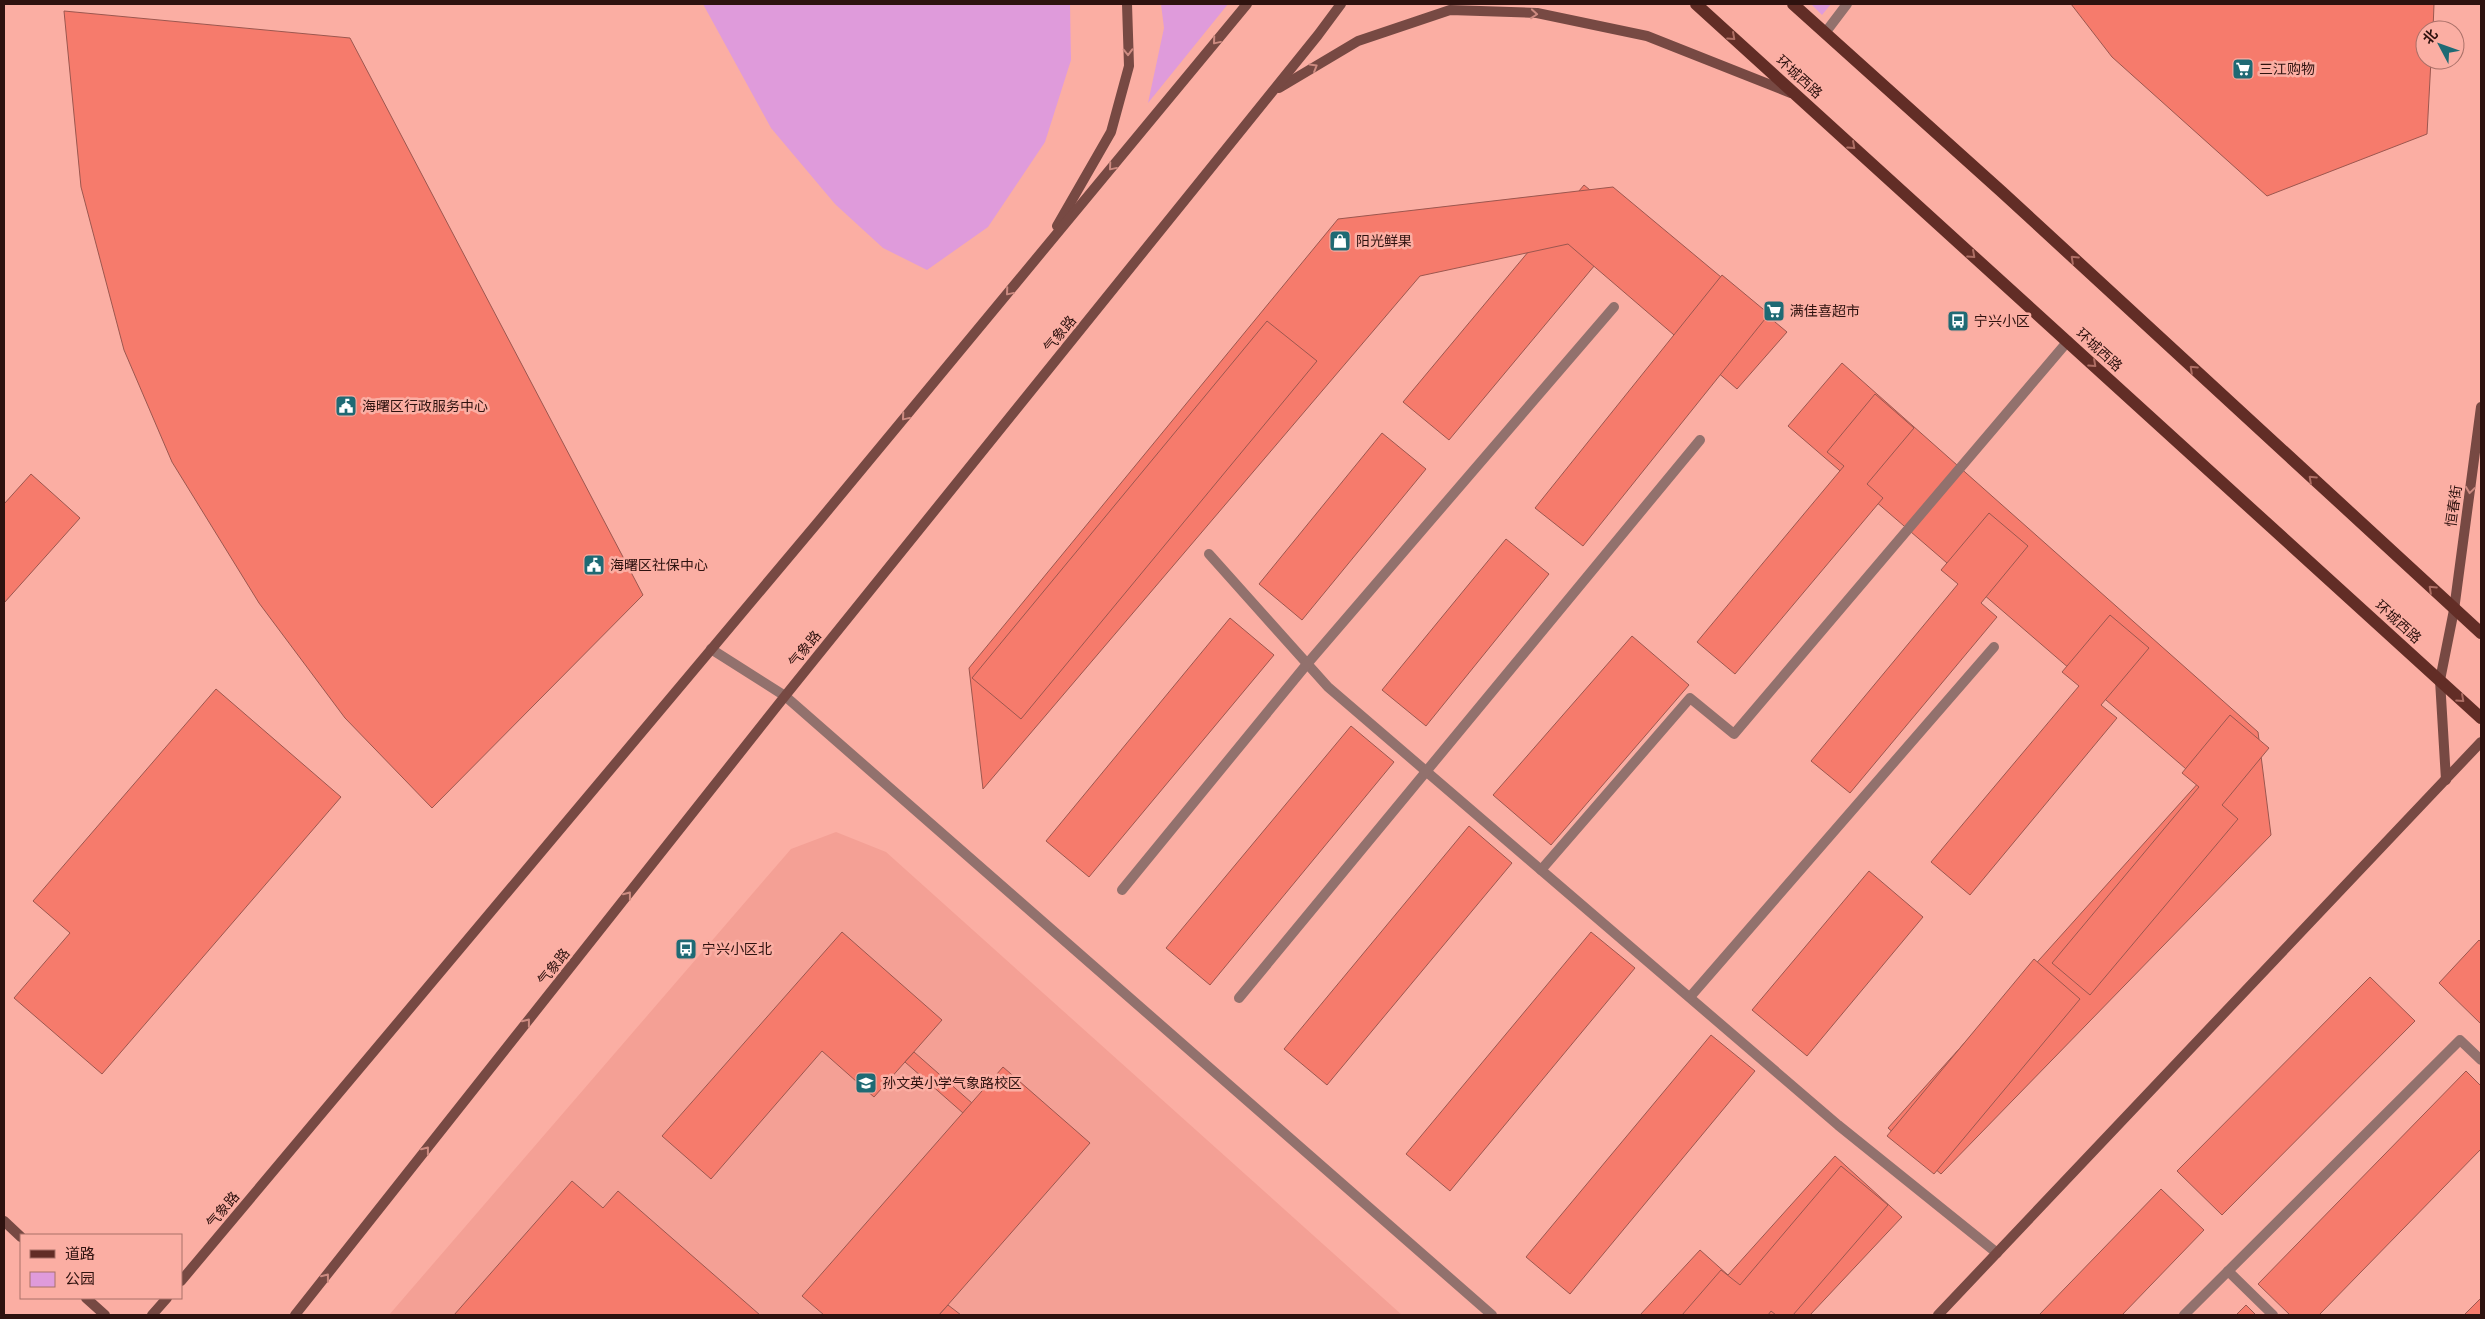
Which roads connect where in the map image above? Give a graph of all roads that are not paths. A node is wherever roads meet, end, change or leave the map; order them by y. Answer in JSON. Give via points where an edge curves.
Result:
{"nodes":[{"id":1,"x":1127,"y":4,"type":"edge"},
{"id":2,"x":1247,"y":4,"type":"edge"},
{"id":3,"x":1341,"y":4,"type":"edge"},
{"id":4,"x":1696,"y":4,"type":"edge"},
{"id":5,"x":1793,"y":4,"type":"edge"},
{"id":6,"x":1847,"y":4,"type":"edge"},
{"id":7,"x":1825,"y":32,"type":"junction"},
{"id":8,"x":1272,"y":92,"type":"junction"},
{"id":9,"x":1797,"y":96,"type":"junction"},
{"id":10,"x":1046,"y":247,"type":"junction"},
{"id":11,"x":1614,"y":307,"type":"dead end"},
{"id":12,"x":2068,"y":341,"type":"junction"},
{"id":13,"x":2481,"y":407,"type":"edge"},
{"id":14,"x":1700,"y":440,"type":"dead end"},
{"id":15,"x":1209,"y":554,"type":"dead end"},
{"id":16,"x":2454,"y":610,"type":"junction"},
{"id":17,"x":2481,"y":633,"type":"edge"},
{"id":18,"x":1994,"y":648,"type":"dead end"},
{"id":19,"x":711,"y":649,"type":"junction"},
{"id":20,"x":1307,"y":664,"type":"junction"},
{"id":21,"x":2440,"y":680,"type":"junction"},
{"id":22,"x":785,"y":696,"type":"junction"},
{"id":23,"x":2481,"y":718,"type":"edge"},
{"id":24,"x":2481,"y":742,"type":"edge"},
{"id":25,"x":1426,"y":771,"type":"junction"},
{"id":26,"x":2446,"y":780,"type":"junction"},
{"id":27,"x":1541,"y":870,"type":"junction"},
{"id":28,"x":1122,"y":890,"type":"dead end"},
{"id":29,"x":1239,"y":998,"type":"dead end"},
{"id":30,"x":1690,"y":998,"type":"junction"},
{"id":31,"x":2481,"y":1060,"type":"edge"},
{"id":32,"x":4,"y":1221,"type":"edge"},
{"id":33,"x":20,"y":1236,"type":"edge"},
{"id":34,"x":1997,"y":1253,"type":"junction"},
{"id":35,"x":2228,"y":1271,"type":"junction"},
{"id":36,"x":182,"y":1280,"type":"edge"},
{"id":37,"x":87,"y":1299,"type":"edge"},
{"id":38,"x":166,"y":1299,"type":"edge"},
{"id":39,"x":105,"y":1315,"type":"edge"},
{"id":40,"x":152,"y":1315,"type":"edge"},
{"id":41,"x":295,"y":1315,"type":"edge"},
{"id":42,"x":1492,"y":1315,"type":"edge"},
{"id":43,"x":1938,"y":1315,"type":"edge"},
{"id":44,"x":2184,"y":1315,"type":"edge"},
{"id":45,"x":2273,"y":1315,"type":"edge"}],
"edges":[{"from":1,"to":10,"type":"street","one_way":true,"via":[[1129,66],[1111,132]]},
{"from":2,"to":10,"type":"street","name":"气象路","one_way":true},
{"from":3,"to":8,"type":"street","name":"气象路"},
{"from":4,"to":9,"type":"main road","name":"环城西路","one_way":true},
{"from":5,"to":7,"type":"main road"},
{"from":6,"to":7,"type":"street"},
{"from":16,"to":7,"type":"main road","one_way":true},
{"from":8,"to":9,"type":"street","one_way":true,"via":[[1358,41],[1450,10],[1537,13],[1647,36]]},
{"from":8,"to":22,"type":"street","name":"气象路"},
{"from":9,"to":12,"type":"main road","name":"环城西路","one_way":true},
{"from":10,"to":19,"type":"street","name":"气象路","one_way":true},
{"from":11,"to":20,"type":"street"},
{"from":12,"to":21,"type":"main road","name":"环城西路","one_way":true},
{"from":12,"to":27,"type":"street","via":[[1734,734],[1690,698]]},
{"from":13,"to":16,"type":"street","name":"恒春街","one_way":true},
{"from":14,"to":25,"type":"street"},
{"from":15,"to":20,"type":"street"},
{"from":16,"to":17,"type":"main road"},
{"from":16,"to":21,"type":"street","name":"恒春街"},
{"from":18,"to":30,"type":"street"},
{"from":19,"to":22,"type":"street"},
{"from":19,"to":36,"type":"street","name":"气象路"},
{"from":20,"to":25,"type":"street","via":[[1328,687]]},
{"from":20,"to":28,"type":"street"},
{"from":21,"to":23,"type":"main road","name":"环城西路","one_way":true},
{"from":21,"to":26,"type":"street","name":"恒春街"},
{"from":41,"to":22,"type":"street","name":"气象路","one_way":true},
{"from":22,"to":42,"type":"street"},
{"from":24,"to":26,"type":"street"},
{"from":25,"to":27,"type":"street"},
{"from":25,"to":29,"type":"street"},
{"from":26,"to":34,"type":"street"},
{"from":27,"to":30,"type":"street"},
{"from":30,"to":34,"type":"street","via":[[1838,1125]]},
{"from":31,"to":35,"type":"street","via":[[2460,1040]]},
{"from":32,"to":33,"type":"street"},
{"from":34,"to":43,"type":"street"},
{"from":35,"to":44,"type":"street"},
{"from":35,"to":45,"type":"street"},
{"from":37,"to":39,"type":"street"},
{"from":38,"to":40,"type":"street"}]}
